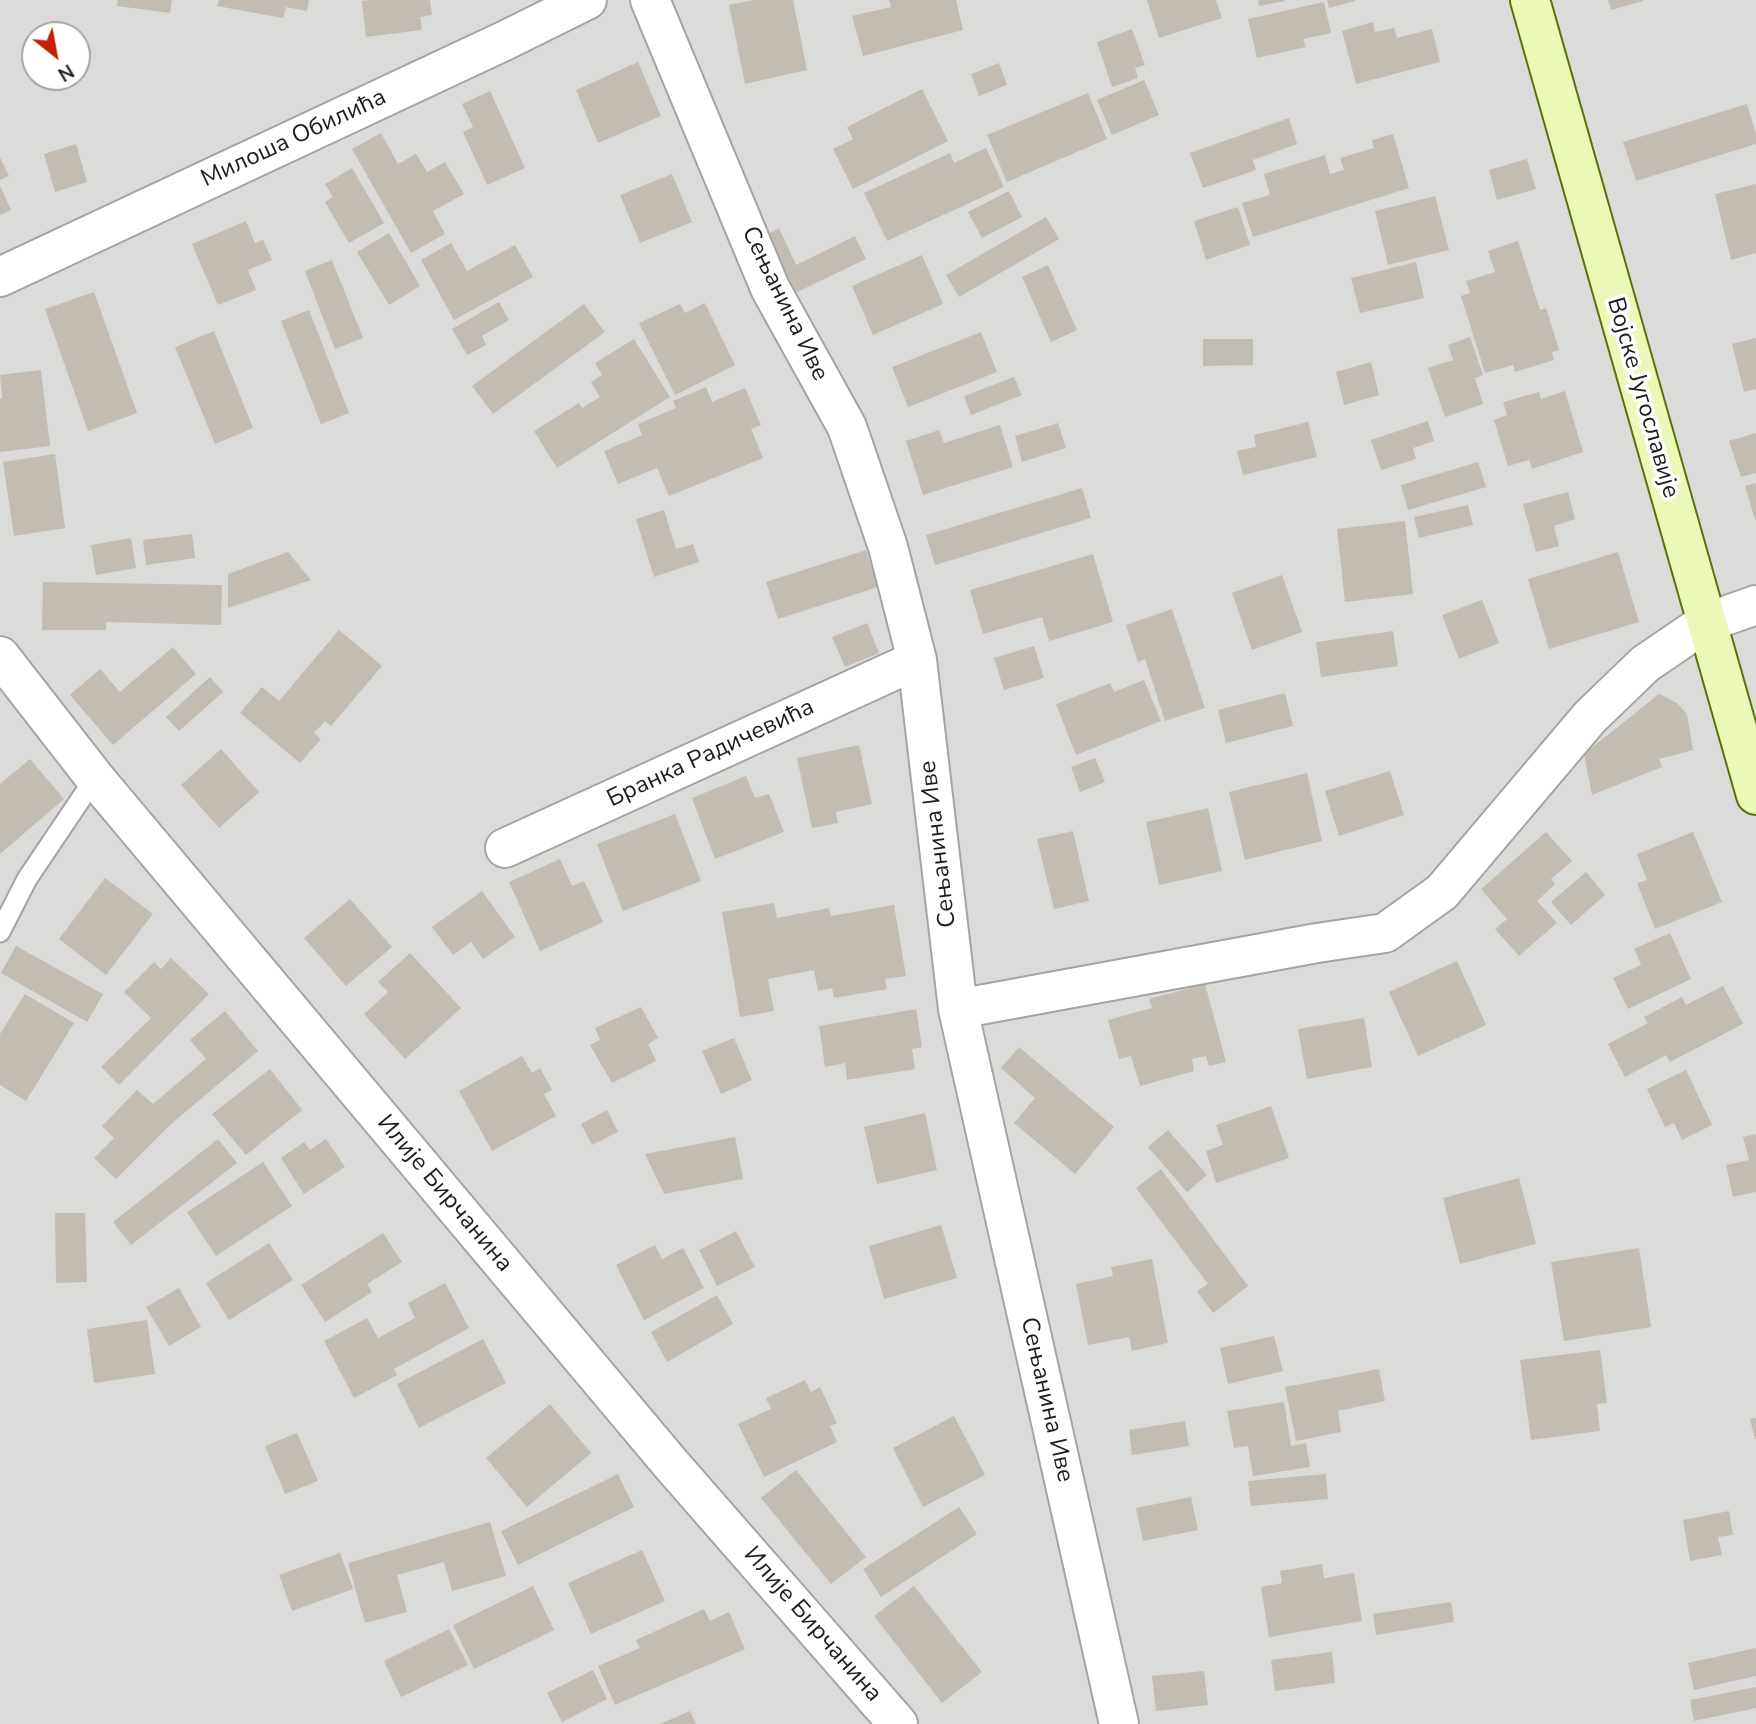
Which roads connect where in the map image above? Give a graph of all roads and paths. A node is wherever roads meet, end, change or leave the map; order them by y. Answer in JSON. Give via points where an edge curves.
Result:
{"nodes":[{"id":1,"x":587,"y":0,"type":"edge"},
{"id":2,"x":650,"y":0,"type":"edge"},
{"id":3,"x":1530,"y":0,"type":"edge"},
{"id":4,"x":556,"y":8,"type":"edge"},
{"id":5,"x":0,"y":277,"type":"edge"},
{"id":6,"x":1756,"y":605,"type":"edge"},
{"id":7,"x":1705,"y":623,"type":"junction"},
{"id":8,"x":0,"y":656,"type":"edge"},
{"id":9,"x":917,"y":660,"type":"junction"},
{"id":10,"x":95,"y":778,"type":"junction"},
{"id":11,"x":1756,"y":796,"type":"edge"},
{"id":12,"x":505,"y":848,"type":"dead end"},
{"id":13,"x":0,"y":932,"type":"edge"},
{"id":14,"x":958,"y":1009,"type":"junction"},
{"id":15,"x":898,"y":1724,"type":"edge"},
{"id":16,"x":1119,"y":1724,"type":"edge"}],
"edges":[{"from":1,"to":4,"type":"street","name":"Милоша Обилића"},
{"from":2,"to":9,"type":"street","name":"Сењанина Иве","via":[[770,288],[847,427],[888,547]]},
{"from":3,"to":7,"type":"main road","name":"Војске Југославије"},
{"from":4,"to":5,"type":"street","name":"Милоша Обилића"},
{"from":6,"to":7,"type":"street"},
{"from":7,"to":11,"type":"main road","name":"Војске Југославије"},
{"from":7,"to":14,"type":"street","via":[[1627,681],[1590,717],[1442,892],[1384,933]]},
{"from":8,"to":10,"type":"street","name":"Илије Бирчанина"},
{"from":9,"to":12,"type":"street","name":"Бранка Радичевића"},
{"from":9,"to":14,"type":"street","name":"Сењанина Иве"},
{"from":10,"to":13,"type":"lane","via":[[27,879]]},
{"from":10,"to":15,"type":"street","name":"Илије Бирчанина","via":[[670,1463]]},
{"from":14,"to":16,"type":"street","name":"Сењанина Иве"}]}
